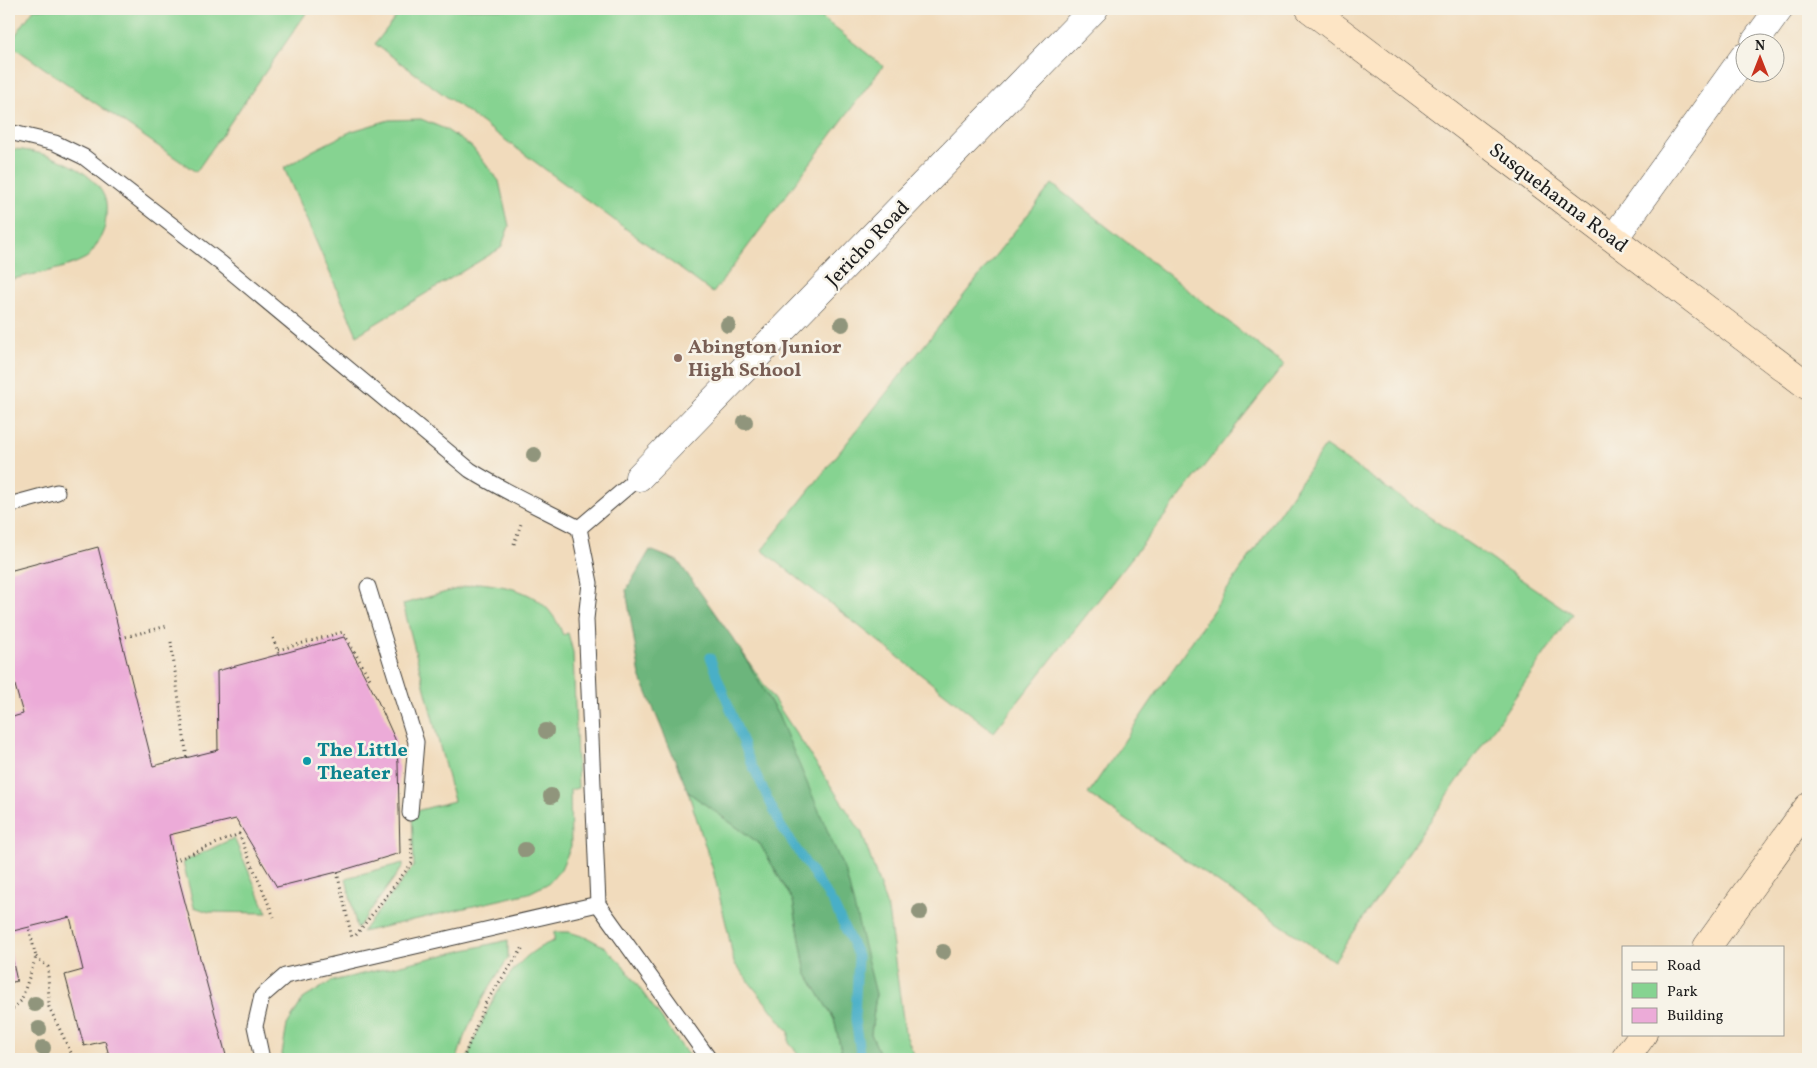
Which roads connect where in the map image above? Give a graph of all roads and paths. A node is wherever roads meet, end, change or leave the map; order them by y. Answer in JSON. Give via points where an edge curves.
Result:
{"nodes":[{"id":1,"x":1094,"y":9,"type":"edge"},
{"id":2,"x":1310,"y":9,"type":"edge"},
{"id":3,"x":1779,"y":9,"type":"edge"},
{"id":4,"x":1762,"y":32,"type":"edge"},
{"id":5,"x":1734,"y":71,"type":"edge"},
{"id":6,"x":9,"y":132,"type":"edge"},
{"id":7,"x":1614,"y":238,"type":"junction"},
{"id":8,"x":1808,"y":386,"type":"edge"},
{"id":9,"x":639,"y":477,"type":"joint"},
{"id":10,"x":57,"y":492,"type":"dead end"},
{"id":11,"x":9,"y":505,"type":"edge"},
{"id":12,"x":523,"y":519,"type":"dead end"},
{"id":13,"x":579,"y":528,"type":"junction"},
{"id":14,"x":514,"y":544,"type":"dead end"},
{"id":15,"x":368,"y":587,"type":"dead end"},
{"id":16,"x":167,"y":626,"type":"dead end"},
{"id":17,"x":121,"y":638,"type":"dead end"},
{"id":18,"x":273,"y":638,"type":"dead end"},
{"id":19,"x":171,"y":642,"type":"dead end"},
{"id":20,"x":373,"y":683,"type":"dead end"},
{"id":21,"x":187,"y":758,"type":"dead end"},
{"id":22,"x":1808,"y":807,"type":"edge"},
{"id":23,"x":410,"y":813,"type":"joint"},
{"id":24,"x":174,"y":860,"type":"dead end"},
{"id":25,"x":336,"y":872,"type":"dead end"},
{"id":26,"x":598,"y":904,"type":"junction"},
{"id":27,"x":274,"y":917,"type":"dead end"},
{"id":28,"x":29,"y":928,"type":"dead end"},
{"id":29,"x":528,"y":940,"type":"dead end"},
{"id":30,"x":1708,"y":946,"type":"edge"},
{"id":31,"x":36,"y":957,"type":"junction"},
{"id":32,"x":9,"y":1012,"type":"edge"},
{"id":33,"x":1642,"y":1036,"type":"edge"},
{"id":34,"x":9,"y":1054,"type":"edge"},
{"id":35,"x":108,"y":1054,"type":"dead end"},
{"id":36,"x":24,"y":1059,"type":"edge"},
{"id":37,"x":74,"y":1059,"type":"edge"},
{"id":38,"x":92,"y":1059,"type":"edge"},
{"id":39,"x":262,"y":1059,"type":"edge"},
{"id":40,"x":463,"y":1059,"type":"edge"},
{"id":41,"x":709,"y":1059,"type":"edge"},
{"id":42,"x":1625,"y":1059,"type":"edge"}],
"edges":[{"from":1,"to":9,"type":"street","name":"Jericho Road"},
{"from":2,"to":7,"type":"main road","name":"Susquehanna Road"},
{"from":3,"to":4,"type":"street"},
{"from":5,"to":7,"type":"street"},
{"from":6,"to":13,"type":"lane","via":[[55,142],[84,157],[222,264],[470,470]]},
{"from":7,"to":8,"type":"main road","name":"Susquehanna Road"},
{"from":9,"to":13,"type":"lane"},
{"from":10,"to":11,"type":"lane"},
{"from":12,"to":14,"type":"path"},
{"from":13,"to":26,"type":"lane","via":[[590,583],[586,619]]},
{"from":15,"to":23,"type":"lane","via":[[416,742]]},
{"from":16,"to":17,"type":"path"},
{"from":18,"to":20,"type":"path","via":[[279,652],[343,632]]},
{"from":19,"to":21,"type":"path"},
{"from":22,"to":30,"type":"main road"},
{"from":23,"to":25,"type":"path","via":[[412,863],[353,940]]},
{"from":24,"to":27,"type":"path","via":[[239,834]]},
{"from":26,"to":39,"type":"lane","via":[[285,976],[262,996],[256,1026]]},
{"from":26,"to":41,"type":"lane"},
{"from":28,"to":31,"type":"path"},
{"from":29,"to":40,"type":"path","via":[[486,1002]]},
{"from":31,"to":32,"type":"path","via":[[21,1002]]},
{"from":31,"to":37,"type":"path","via":[[48,967],[49,1007]]},
{"from":33,"to":42,"type":"main road"},
{"from":34,"to":36,"type":"path"},
{"from":35,"to":38,"type":"path"}]}
